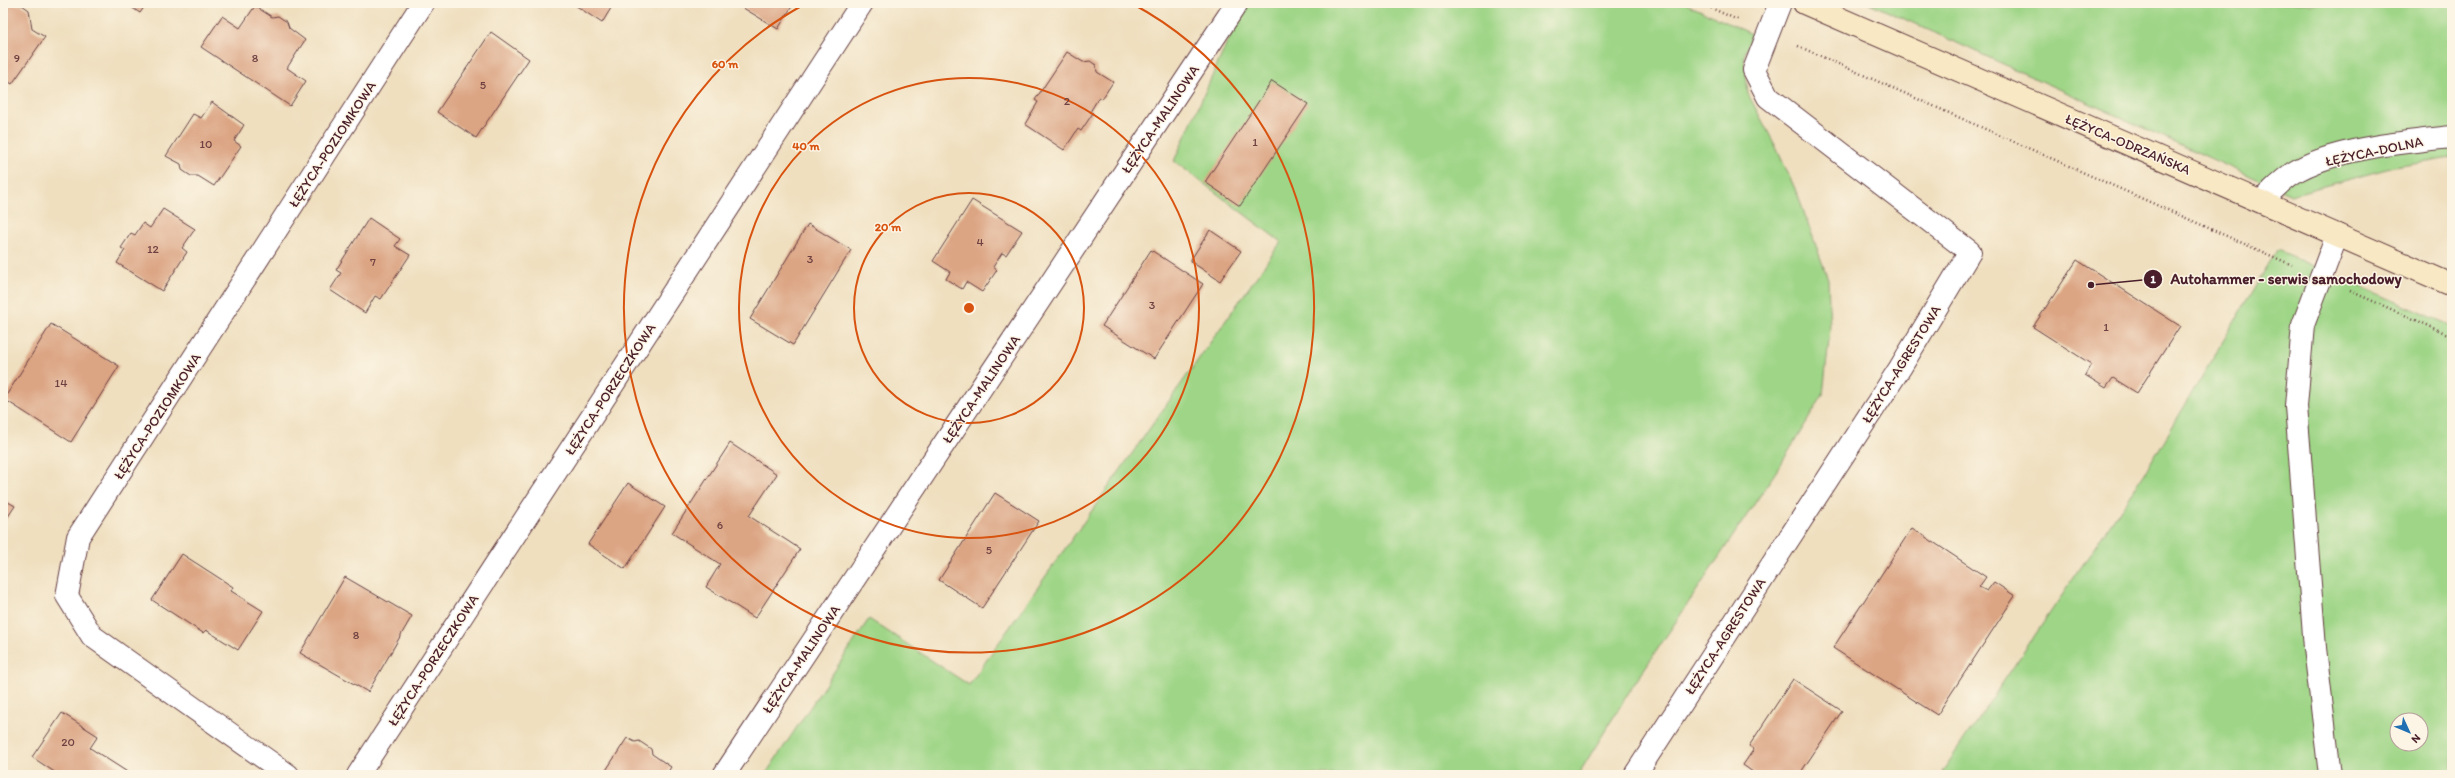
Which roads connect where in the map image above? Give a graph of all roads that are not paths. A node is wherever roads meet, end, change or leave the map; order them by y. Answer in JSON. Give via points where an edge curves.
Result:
{"nodes":[{"id":1,"x":423,"y":3,"type":"edge"},
{"id":2,"x":862,"y":3,"type":"edge"},
{"id":3,"x":1237,"y":3,"type":"edge"},
{"id":4,"x":1780,"y":3,"type":"edge"},
{"id":5,"x":1804,"y":3,"type":"edge"},
{"id":6,"x":2452,"y":137,"type":"edge"},
{"id":7,"x":2261,"y":201,"type":"junction"},
{"id":8,"x":2337,"y":235,"type":"junction"},
{"id":9,"x":2452,"y":285,"type":"edge"},
{"id":10,"x":288,"y":775,"type":"edge"},
{"id":11,"x":358,"y":775,"type":"edge"},
{"id":12,"x":724,"y":775,"type":"edge"},
{"id":13,"x":1635,"y":775,"type":"edge"},
{"id":14,"x":2330,"y":775,"type":"edge"}],
"edges":[{"from":1,"to":10,"type":"street","name":"ŁĘŻYCA-POZIOMKOWA","via":[[78,537],[67,596],[92,636]]},
{"from":2,"to":11,"type":"street","name":"ŁĘŻYCA-PORZECZKOWA"},
{"from":3,"to":12,"type":"street","name":"ŁĘŻYCA-MALINOWA"},
{"from":4,"to":13,"type":"street","name":"ŁĘŻYCA-AGRESTOWA","via":[[1754,70],[1768,97],[1970,252],[1900,368]]},
{"from":5,"to":7,"type":"main road","name":"ŁĘŻYCA-ODRZAŃSKA"},
{"from":6,"to":7,"type":"street","name":"ŁĘŻYCA-DOLNA","via":[[2411,141],[2333,156],[2293,173]]},
{"from":7,"to":8,"type":"main road","name":"ŁĘŻYCA-ODRZAŃSKA"},
{"from":8,"to":9,"type":"main road","name":"ŁĘŻYCA-ODRZAŃSKA"},
{"from":8,"to":14,"type":"street","via":[[2303,325],[2296,406],[2315,648]]}]}
